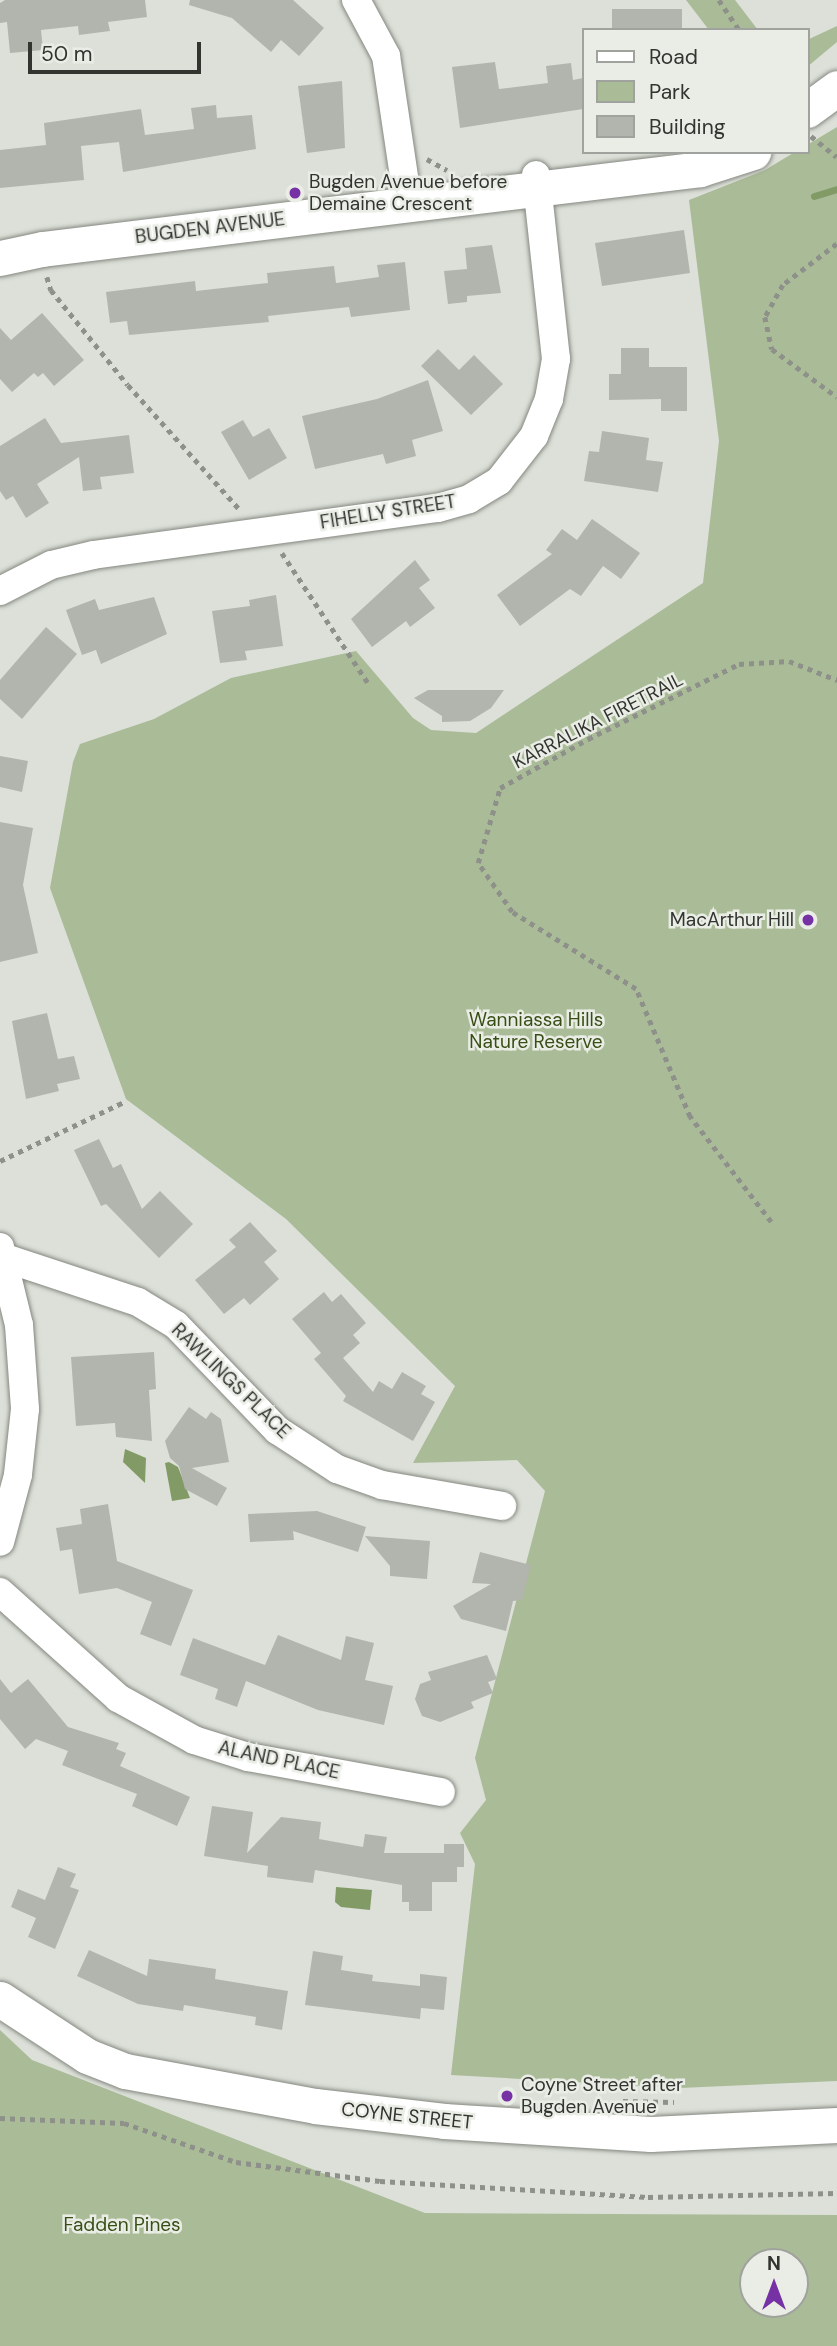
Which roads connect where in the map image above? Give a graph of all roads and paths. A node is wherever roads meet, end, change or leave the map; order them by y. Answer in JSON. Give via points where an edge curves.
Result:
{"nodes":[{"id":1,"x":356,"y":0,"type":"edge"},
{"id":2,"x":719,"y":0,"type":"edge"},
{"id":3,"x":738,"y":28,"type":"edge"},
{"id":4,"x":837,"y":88,"type":"edge"},
{"id":5,"x":837,"y":107,"type":"edge"},
{"id":6,"x":809,"y":109,"type":"edge"},
{"id":7,"x":809,"y":127,"type":"edge"},
{"id":8,"x":809,"y":130,"type":"edge"},
{"id":9,"x":738,"y":154,"type":"edge"},
{"id":10,"x":837,"y":157,"type":"edge"},
{"id":11,"x":702,"y":159,"type":"edge"},
{"id":12,"x":537,"y":182,"type":"junction"},
{"id":13,"x":408,"y":197,"type":"junction"},
{"id":14,"x":837,"y":244,"type":"edge"},
{"id":15,"x":4,"y":251,"type":"edge"},
{"id":16,"x":74,"y":319,"type":"dead end"},
{"id":17,"x":837,"y":397,"type":"edge"},
{"id":18,"x":234,"y":519,"type":"dead end"},
{"id":19,"x":277,"y":545,"type":"dead end"},
{"id":20,"x":0,"y":591,"type":"edge"},
{"id":21,"x":837,"y":680,"type":"edge"},
{"id":22,"x":368,"y":683,"type":"dead end"},
{"id":23,"x":126,"y":1101,"type":"dead end"},
{"id":24,"x":0,"y":1161,"type":"edge"},
{"id":25,"x":771,"y":1222,"type":"dead end"},
{"id":26,"x":1,"y":1252,"type":"edge"},
{"id":27,"x":502,"y":1506,"type":"dead end"},
{"id":28,"x":0,"y":1542,"type":"edge"},
{"id":29,"x":0,"y":1592,"type":"edge"},
{"id":30,"x":441,"y":1792,"type":"dead end"},
{"id":31,"x":0,"y":1999,"type":"edge"},
{"id":32,"x":614,"y":2101,"type":"dead end"},
{"id":33,"x":682,"y":2102,"type":"dead end"},
{"id":34,"x":0,"y":2118,"type":"edge"},
{"id":35,"x":837,"y":2124,"type":"edge"},
{"id":36,"x":837,"y":2193,"type":"edge"}],
"edges":[{"from":1,"to":13,"type":"street","via":[[386,56]]},
{"from":2,"to":3,"type":"path"},
{"from":4,"to":6,"type":"street"},
{"from":5,"to":7,"type":"street"},
{"from":8,"to":10,"type":"path"},
{"from":9,"to":11,"type":"street","name":"BUGDEN AVENUE"},
{"from":11,"to":12,"type":"street","name":"BUGDEN AVENUE"},
{"from":12,"to":13,"type":"street","name":"BUGDEN AVENUE"},
{"from":12,"to":20,"type":"street","name":"FIHELLY STREET","via":[[556,359],[549,399],[534,436],[499,481],[470,499],[438,508],[93,555],[51,565]]},
{"from":13,"to":15,"type":"street","name":"BUGDEN AVENUE"},
{"from":14,"to":17,"type":"path","via":[[783,285],[765,317],[772,349]]},
{"from":16,"to":18,"type":"path","via":[[245,516]]},
{"from":19,"to":22,"type":"path"},
{"from":21,"to":25,"type":"path","name":"KARRALIKA FIRETRAIL","via":[[789,661],[739,664],[588,739],[500,788],[478,863],[512,912],[636,989],[690,1117]]},
{"from":23,"to":24,"type":"path"},
{"from":26,"to":27,"type":"street","name":"RAWLINGS PLACE","via":[[128,1298],[176,1325],[277,1430],[337,1469],[382,1485]]},
{"from":26,"to":28,"type":"street","via":[[19,1325],[25,1409],[18,1475]]},
{"from":29,"to":30,"type":"street","name":"ALAND PLACE","via":[[102,1686],[194,1740],[248,1757]]},
{"from":31,"to":35,"type":"street","name":"COYNE STREET","via":[[64,2042],[125,2071],[315,2106],[444,2121],[650,2134]]},
{"from":32,"to":33,"type":"path"},
{"from":34,"to":36,"type":"path","via":[[124,2123],[236,2162],[380,2181],[648,2197]]}]}
